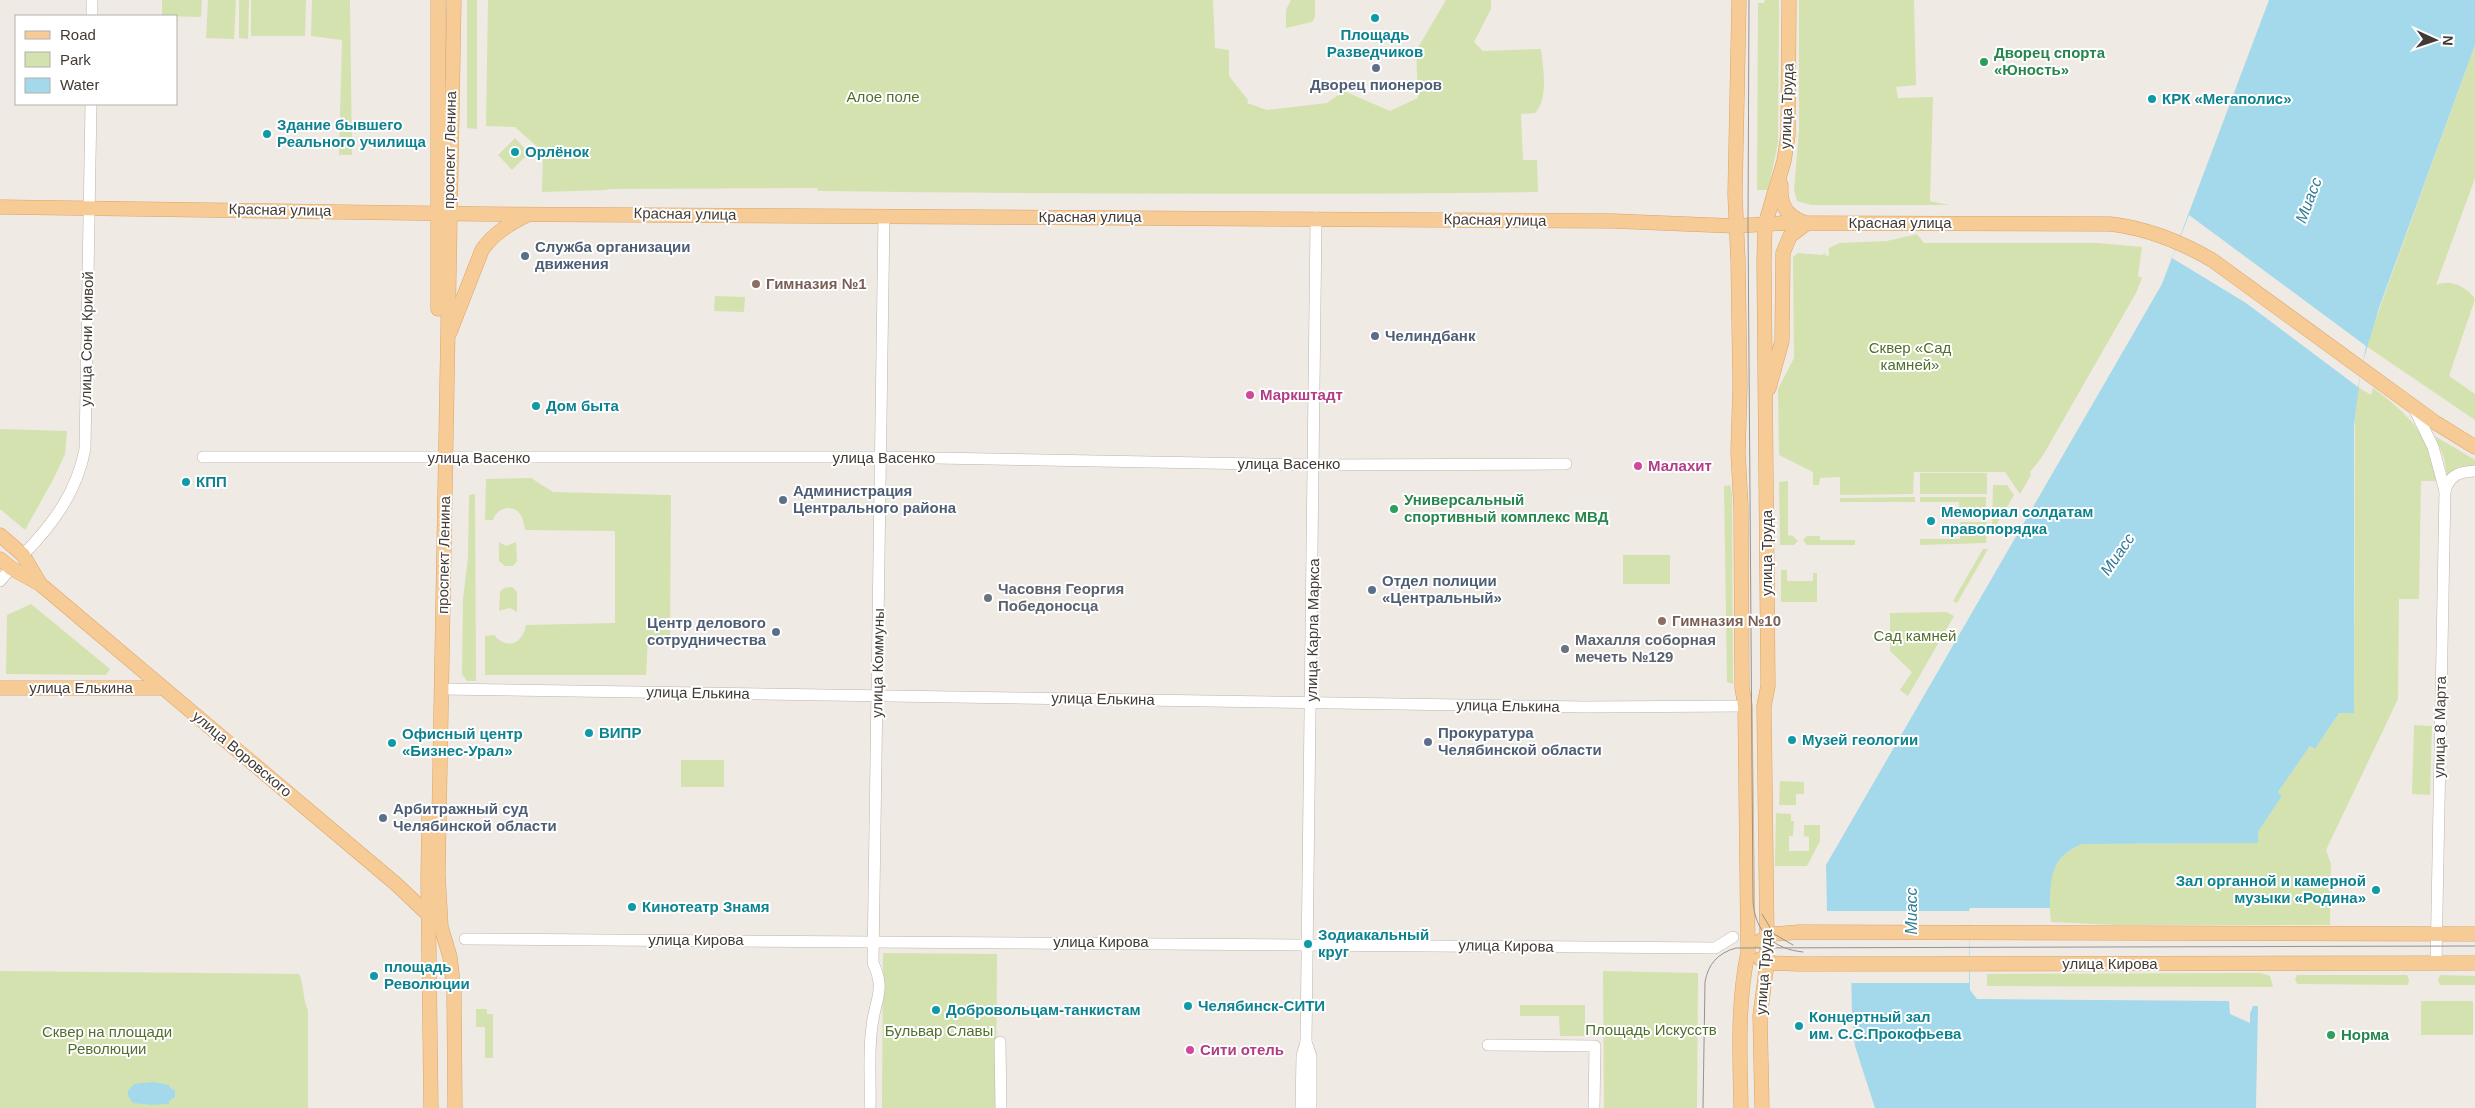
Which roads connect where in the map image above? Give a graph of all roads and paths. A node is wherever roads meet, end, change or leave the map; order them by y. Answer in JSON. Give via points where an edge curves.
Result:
{"nodes":[{"id":1,"x":92,"y":0,"type":"edge"},
{"id":2,"x":438,"y":0,"type":"edge"},
{"id":3,"x":454,"y":0,"type":"edge"},
{"id":4,"x":1739,"y":0,"type":"edge"},
{"id":5,"x":1789,"y":0,"type":"edge"},
{"id":6,"x":92,"y":15,"type":"edge"},
{"id":7,"x":91,"y":105,"type":"edge"},
{"id":8,"x":1784,"y":162,"type":"junction"},
{"id":9,"x":0,"y":207,"type":"edge"},
{"id":10,"x":90,"y":208,"type":"junction"},
{"id":11,"x":443,"y":212,"type":"junction"},
{"id":12,"x":532,"y":213,"type":"junction"},
{"id":13,"x":884,"y":216,"type":"junction"},
{"id":14,"x":1316,"y":218,"type":"junction"},
{"id":15,"x":1806,"y":224,"type":"junction"},
{"id":16,"x":1766,"y":225,"type":"junction"},
{"id":17,"x":1735,"y":226,"type":"junction"},
{"id":18,"x":446,"y":342,"type":"junction"},
{"id":19,"x":1766,"y":399,"type":"junction"},
{"id":20,"x":2414,"y":408,"type":"junction"},
{"id":21,"x":2475,"y":447,"type":"edge"},
{"id":22,"x":203,"y":457,"type":"dead end"},
{"id":23,"x":880,"y":457,"type":"junction"},
{"id":24,"x":441,"y":458,"type":"junction"},
{"id":25,"x":1566,"y":464,"type":"dead end"},
{"id":26,"x":1315,"y":465,"type":"junction"},
{"id":27,"x":2475,"y":471,"type":"edge"},
{"id":28,"x":2445,"y":491,"type":"junction"},
{"id":29,"x":0,"y":535,"type":"edge"},
{"id":30,"x":22,"y":555,"type":"junction"},
{"id":31,"x":0,"y":559,"type":"edge"},
{"id":32,"x":11,"y":568,"type":"junction"},
{"id":33,"x":0,"y":581,"type":"edge"},
{"id":34,"x":40,"y":584,"type":"junction"},
{"id":35,"x":0,"y":688,"type":"edge"},
{"id":36,"x":163,"y":688,"type":"junction"},
{"id":37,"x":441,"y":689,"type":"junction"},
{"id":38,"x":878,"y":695,"type":"junction"},
{"id":39,"x":1312,"y":702,"type":"junction"},
{"id":40,"x":1745,"y":706,"type":"junction"},
{"id":41,"x":1764,"y":706,"type":"junction"},
{"id":42,"x":428,"y":881,"type":"junction"},
{"id":43,"x":396,"y":884,"type":"junction"},
{"id":44,"x":429,"y":916,"type":"junction"},
{"id":45,"x":440,"y":927,"type":"junction"},
{"id":46,"x":2436,"y":934,"type":"junction"},
{"id":47,"x":2475,"y":934,"type":"edge"},
{"id":48,"x":1733,"y":936,"type":"dead end"},
{"id":49,"x":1767,"y":938,"type":"junction"},
{"id":50,"x":465,"y":939,"type":"dead end"},
{"id":51,"x":873,"y":941,"type":"junction"},
{"id":52,"x":1308,"y":944,"type":"junction"},
{"id":53,"x":1748,"y":949,"type":"junction"},
{"id":54,"x":1767,"y":963,"type":"junction"},
{"id":55,"x":2436,"y":963,"type":"junction"},
{"id":56,"x":2475,"y":964,"type":"edge"},
{"id":57,"x":1000,"y":1042,"type":"dead end"},
{"id":58,"x":1306,"y":1042,"type":"junction"},
{"id":59,"x":1488,"y":1045,"type":"dead end"},
{"id":60,"x":432,"y":1108,"type":"edge"},
{"id":61,"x":455,"y":1108,"type":"edge"},
{"id":62,"x":870,"y":1108,"type":"edge"},
{"id":63,"x":1001,"y":1108,"type":"edge"},
{"id":64,"x":1301,"y":1108,"type":"edge"},
{"id":65,"x":1311,"y":1108,"type":"edge"},
{"id":66,"x":1594,"y":1108,"type":"edge"},
{"id":67,"x":1741,"y":1108,"type":"edge"},
{"id":68,"x":1762,"y":1108,"type":"edge"}],
"edges":[{"from":1,"to":6,"type":"street"},
{"from":2,"to":11,"type":"main road","name":"проспект Ленина"},
{"from":3,"to":11,"type":"main road","name":"проспект Ленина"},
{"from":4,"to":17,"type":"main road","name":"улица Труда"},
{"from":5,"to":8,"type":"main road","name":"улица Труда","via":[[1788,127]]},
{"from":7,"to":10,"type":"street","name":"улица Сони Кривой"},
{"from":8,"to":15,"type":"main road","via":[[1780,187],[1783,205],[1789,216]]},
{"from":8,"to":16,"type":"main road","name":"улица Труда"},
{"from":9,"to":10,"type":"main road","name":"Красная улица"},
{"from":10,"to":11,"type":"main road","name":"Красная улица"},
{"from":10,"to":30,"type":"street","name":"улица Сони Кривой","via":[[85,449],[81,472],[56,515]]},
{"from":11,"to":12,"type":"main road","name":"Красная улица"},
{"from":11,"to":18,"type":"main road","name":"проспект Ленина"},
{"from":11,"to":24,"type":"main road","name":"проспект Ленина"},
{"from":12,"to":13,"type":"main road","name":"Красная улица"},
{"from":12,"to":18,"type":"main road","via":[[505,226],[490,238],[482,250]]},
{"from":13,"to":14,"type":"main road","name":"Красная улица"},
{"from":13,"to":23,"type":"street","name":"улица Коммуны"},
{"from":14,"to":17,"type":"main road","name":"Красная улица","via":[[1613,221]]},
{"from":14,"to":26,"type":"street","name":"улица Карла Маркса"},
{"from":15,"to":16,"type":"main road","name":"Красная улица"},
{"from":15,"to":19,"type":"main road","via":[[1790,236],[1783,254],[1782,342]]},
{"from":15,"to":20,"type":"main road","name":"Красная улица","via":[[2099,223],[2134,228],[2205,255]]},
{"from":16,"to":17,"type":"main road","name":"Красная улица"},
{"from":16,"to":19,"type":"main road","name":"улица Труда"},
{"from":17,"to":40,"type":"main road","name":"улица Труда","via":[[1740,386],[1742,687]]},
{"from":18,"to":24,"type":"main road","name":"проспект Ленина"},
{"from":19,"to":41,"type":"main road","name":"улица Труда","via":[[1768,677]]},
{"from":20,"to":21,"type":"main road","name":"Красная улица"},
{"from":20,"to":28,"type":"street","name":"улица 8 Марта","via":[[2433,447]]},
{"from":22,"to":24,"type":"street","name":"улица Васенко"},
{"from":23,"to":24,"type":"street","name":"улица Васенко"},
{"from":23,"to":26,"type":"street","name":"улица Васенко"},
{"from":23,"to":38,"type":"street","name":"улица Коммуны"},
{"from":24,"to":37,"type":"main road","name":"проспект Ленина"},
{"from":24,"to":42,"type":"main road","name":"проспект Ленина"},
{"from":25,"to":26,"type":"street","name":"улица Васенко"},
{"from":26,"to":39,"type":"street","name":"улица Карла Маркса"},
{"from":27,"to":28,"type":"street","via":[[2454,476],[2448,481]]},
{"from":28,"to":46,"type":"street","name":"улица 8 Марта"},
{"from":29,"to":30,"type":"main road","name":"улица Воровского"},
{"from":30,"to":32,"type":"main road"},
{"from":30,"to":34,"type":"main road","name":"улица Воровского"},
{"from":31,"to":32,"type":"main road","name":"улица Воровского"},
{"from":32,"to":33,"type":"street"},
{"from":32,"to":34,"type":"main road","name":"улица Воровского"},
{"from":34,"to":36,"type":"main road","name":"улица Воровского"},
{"from":35,"to":36,"type":"main road","name":"улица Елькина"},
{"from":36,"to":43,"type":"main road","name":"улица Воровского"},
{"from":37,"to":38,"type":"street","name":"улица Елькина"},
{"from":37,"to":45,"type":"main road","name":"проспект Ленина"},
{"from":38,"to":39,"type":"street","name":"улица Елькина"},
{"from":38,"to":51,"type":"street","name":"улица Коммуны"},
{"from":39,"to":40,"type":"street","name":"улица Елькина"},
{"from":39,"to":52,"type":"street","name":"улица Карла Маркса"},
{"from":40,"to":41,"type":"main road","name":"улица Елькина"},
{"from":40,"to":53,"type":"main road","name":"улица Труда"},
{"from":41,"to":49,"type":"main road","name":"улица Труда"},
{"from":42,"to":43,"type":"main road","via":[[421,890],[409,890]]},
{"from":42,"to":44,"type":"main road","name":"проспект Ленина"},
{"from":43,"to":44,"type":"main road","name":"улица Воровского"},
{"from":44,"to":45,"type":"main road","name":"улица Воровского"},
{"from":44,"to":60,"type":"main road","name":"проспект Ленина"},
{"from":45,"to":61,"type":"main road","name":"проспект Ленина","via":[[450,957],[454,992]]},
{"from":46,"to":47,"type":"main road","name":"улица Кирова"},
{"from":46,"to":49,"type":"main road","name":"улица Кирова","via":[[1827,932],[1774,934]]},
{"from":46,"to":55,"type":"street","name":"улица 8 Марта"},
{"from":48,"to":52,"type":"street","name":"улица Кирова","via":[[1715,948]]},
{"from":49,"to":53,"type":"main road","name":"улица Кирова"},
{"from":49,"to":54,"type":"main road","name":"улица Труда"},
{"from":50,"to":51,"type":"street","name":"улица Кирова"},
{"from":51,"to":52,"type":"street","name":"улица Кирова"},
{"from":51,"to":62,"type":"street","name":"улица Коммуны","via":[[872,963],[879,976],[879,1000],[872,1026]]},
{"from":52,"to":58,"type":"street","name":"улица Карла Маркса"},
{"from":53,"to":54,"type":"main road","name":"улица Кирова"},
{"from":53,"to":67,"type":"main road","name":"улица Труда","via":[[1740,1018]]},
{"from":54,"to":55,"type":"main road","name":"улица Кирова"},
{"from":54,"to":68,"type":"main road","name":"улица Труда","via":[[1760,1016]]},
{"from":55,"to":56,"type":"main road","name":"улица Кирова"},
{"from":57,"to":63,"type":"street"},
{"from":58,"to":64,"type":"street","name":"улица Карла Маркса","via":[[1302,1056]]},
{"from":58,"to":65,"type":"street","name":"улица Карла Маркса","via":[[1311,1056]]},
{"from":59,"to":66,"type":"street","via":[[1595,1046]]}]}
